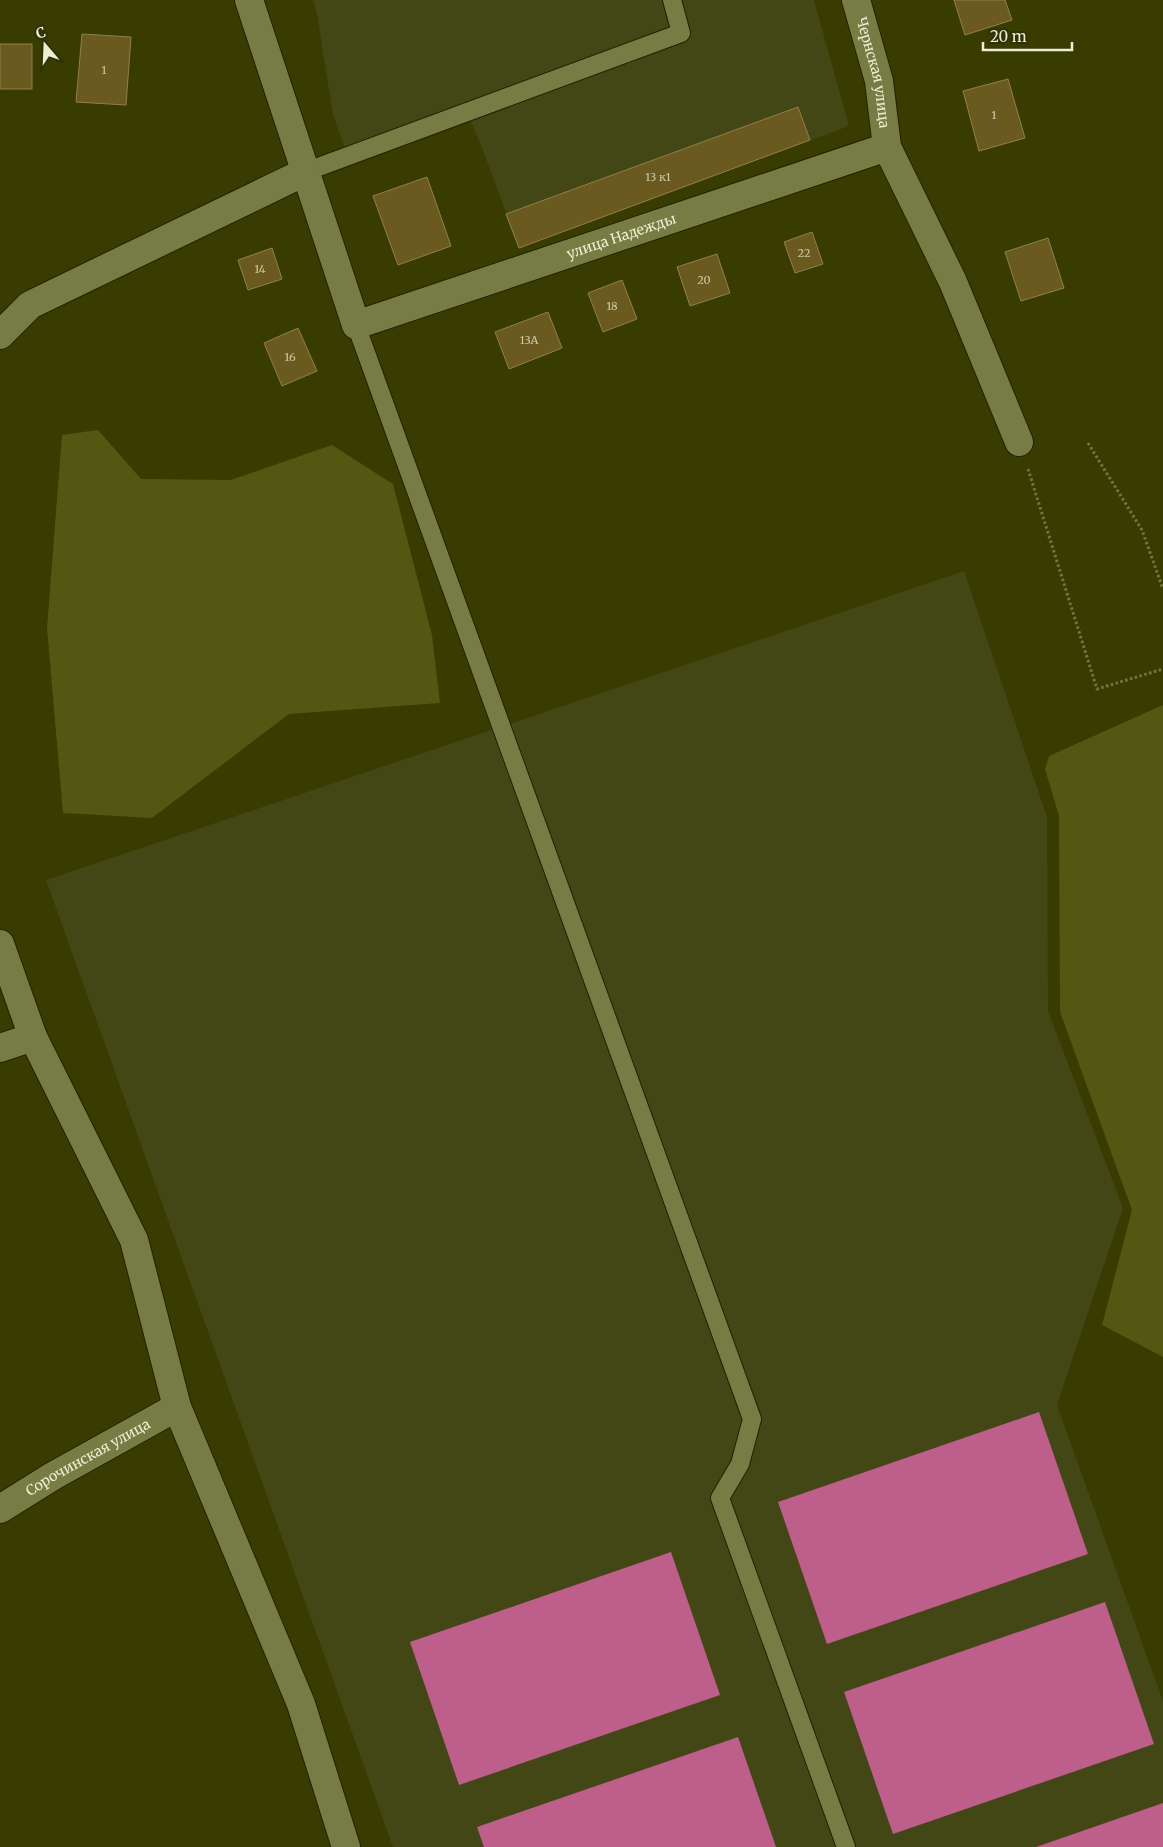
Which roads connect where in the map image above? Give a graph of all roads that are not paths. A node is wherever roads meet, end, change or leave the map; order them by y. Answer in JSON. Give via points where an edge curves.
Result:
{"nodes":[{"id":1,"x":249,"y":0,"type":"edge"},
{"id":2,"x":672,"y":0,"type":"edge"},
{"id":3,"x":856,"y":0,"type":"edge"},
{"id":4,"x":888,"y":147,"type":"junction"},
{"id":5,"x":305,"y":172,"type":"junction"},
{"id":6,"x":356,"y":325,"type":"junction"},
{"id":7,"x":0,"y":336,"type":"edge"},
{"id":8,"x":1019,"y":442,"type":"road end"},
{"id":9,"x":0,"y":944,"type":"edge"},
{"id":10,"x":33,"y":1037,"type":"junction"},
{"id":11,"x":0,"y":1048,"type":"edge"},
{"id":12,"x":177,"y":1407,"type":"junction"},
{"id":13,"x":0,"y":1509,"type":"edge"},
{"id":14,"x":346,"y":1847,"type":"edge"},
{"id":15,"x":846,"y":1847,"type":"edge"}],
"edges":[{"from":1,"to":5,"type":"street"},
{"from":2,"to":5,"type":"lane","via":[[681,32]]},
{"from":3,"to":4,"type":"street","name":"Чернская улица","via":[[879,81]]},
{"from":4,"to":6,"type":"street","name":"улица Надежды"},
{"from":4,"to":8,"type":"street","name":"Чернская улица","via":[[953,282]]},
{"from":5,"to":6,"type":"street"},
{"from":5,"to":7,"type":"street","via":[[30,305]]},
{"from":6,"to":15,"type":"lane","via":[[752,1419],[740,1464],[720,1498]]},
{"from":9,"to":10,"type":"street"},
{"from":10,"to":11,"type":"street"},
{"from":10,"to":12,"type":"street","via":[[134,1240]]},
{"from":12,"to":13,"type":"street","name":"Сорочинская улица"},
{"from":12,"to":14,"type":"street","via":[[301,1704]]}]}
